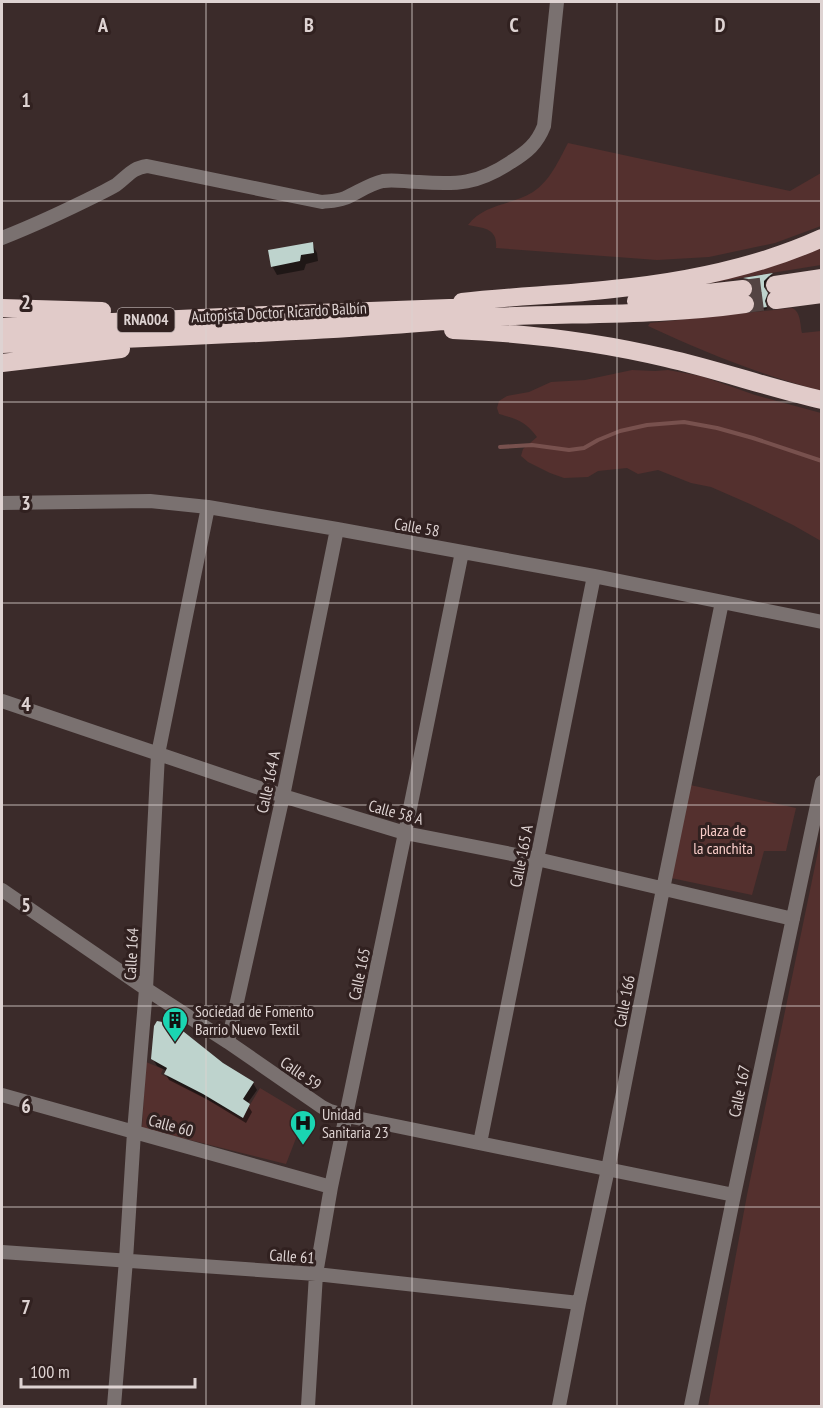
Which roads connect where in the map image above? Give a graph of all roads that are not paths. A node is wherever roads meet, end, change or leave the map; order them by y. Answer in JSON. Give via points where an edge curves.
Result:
{"nodes":[{"id":1,"x":558,"y":2,"type":"edge"},
{"id":2,"x":2,"y":238,"type":"edge"},
{"id":3,"x":822,"y":238,"type":"edge"},
{"id":4,"x":822,"y":278,"type":"edge"},
{"id":5,"x":822,"y":294,"type":"edge"},
{"id":6,"x":744,"y":297,"type":"tunnel mouth"},
{"id":7,"x":2,"y":308,"type":"edge"},
{"id":8,"x":290,"y":314,"type":"junction"},
{"id":9,"x":378,"y":318,"type":"junction"},
{"id":10,"x":2,"y":327,"type":"edge"},
{"id":11,"x":275,"y":332,"type":"junction"},
{"id":12,"x":2,"y":344,"type":"edge"},
{"id":13,"x":2,"y":363,"type":"edge"},
{"id":14,"x":822,"y":400,"type":"edge"},
{"id":15,"x":2,"y":503,"type":"edge"},
{"id":16,"x":208,"y":507,"type":"junction"},
{"id":17,"x":337,"y":529,"type":"junction"},
{"id":18,"x":462,"y":552,"type":"junction"},
{"id":19,"x":594,"y":576,"type":"junction"},
{"id":20,"x":722,"y":602,"type":"junction"},
{"id":21,"x":822,"y":622,"type":"edge"},
{"id":22,"x":2,"y":701,"type":"edge"},
{"id":23,"x":158,"y":754,"type":"junction"},
{"id":24,"x":822,"y":782,"type":"edge"},
{"id":25,"x":283,"y":796,"type":"junction"},
{"id":26,"x":405,"y":832,"type":"junction"},
{"id":27,"x":537,"y":859,"type":"junction"},
{"id":28,"x":663,"y":889,"type":"junction"},
{"id":29,"x":2,"y":890,"type":"edge"},
{"id":30,"x":793,"y":919,"type":"junction"},
{"id":31,"x":146,"y":989,"type":"junction"},
{"id":32,"x":228,"y":1042,"type":"junction"},
{"id":33,"x":2,"y":1095,"type":"edge"},
{"id":34,"x":347,"y":1116,"type":"junction"},
{"id":35,"x":134,"y":1132,"type":"junction"},
{"id":36,"x":480,"y":1143,"type":"junction"},
{"id":37,"x":608,"y":1169,"type":"junction"},
{"id":38,"x":331,"y":1187,"type":"junction"},
{"id":39,"x":734,"y":1195,"type":"junction"},
{"id":40,"x":2,"y":1252,"type":"edge"},
{"id":41,"x":126,"y":1260,"type":"junction"},
{"id":42,"x":316,"y":1274,"type":"junction"},
{"id":43,"x":579,"y":1303,"type":"junction"},
{"id":44,"x":114,"y":1407,"type":"edge"},
{"id":45,"x":308,"y":1407,"type":"edge"},
{"id":46,"x":559,"y":1407,"type":"edge"},
{"id":47,"x":691,"y":1407,"type":"edge"}],
"edges":[{"from":1,"to":2,"type":"street","via":[[541,136],[528,152],[483,178],[463,183],[382,181],[335,201],[322,202],[138,167],[100,194]]},
{"from":3,"to":9,"type":"highway","via":[[772,257],[673,282],[471,301]]},
{"from":4,"to":5,"type":"highway","via":[[776,292]]},
{"from":6,"to":9,"type":"highway","via":[[702,310]]},
{"from":7,"to":8,"type":"highway"},
{"from":8,"to":9,"type":"highway","name":"Autopista Doctor Ricardo Balbín","number":"RNA004"},
{"from":8,"to":10,"type":"highway","name":"Autopista Doctor Ricardo Balbín","number":"RNA004"},
{"from":9,"to":11,"type":"highway","name":"Autopista Doctor Ricardo Balbín","number":"RNA004"},
{"from":9,"to":14,"type":"highway","via":[[586,341],[702,366]]},
{"from":11,"to":12,"type":"highway","name":"Autopista Doctor Ricardo Balbín","number":"RNA004"},
{"from":11,"to":13,"type":"highway"},
{"from":15,"to":16,"type":"street","name":"Calle 58","via":[[150,501]]},
{"from":16,"to":17,"type":"street","name":"Calle 58"},
{"from":16,"to":23,"type":"street","name":"Calle 164"},
{"from":17,"to":18,"type":"street","name":"Calle 58"},
{"from":17,"to":25,"type":"street","name":"Calle 164 A"},
{"from":18,"to":19,"type":"street","name":"Calle 58"},
{"from":18,"to":26,"type":"street","name":"Calle 165"},
{"from":19,"to":20,"type":"street","name":"Calle 58"},
{"from":19,"to":27,"type":"street","name":"Calle 165 A"},
{"from":20,"to":21,"type":"street","name":"Calle 58"},
{"from":20,"to":28,"type":"street","name":"Calle 166"},
{"from":22,"to":23,"type":"street","name":"Calle 58 A"},
{"from":23,"to":25,"type":"street","name":"Calle 58 A"},
{"from":23,"to":31,"type":"street","name":"Calle 164"},
{"from":24,"to":30,"type":"street","name":"Calle 167"},
{"from":25,"to":26,"type":"street","name":"Calle 58 A"},
{"from":25,"to":32,"type":"street","name":"Calle 164 A"},
{"from":26,"to":27,"type":"street","name":"Calle 58 A"},
{"from":26,"to":34,"type":"street","name":"Calle 165"},
{"from":27,"to":28,"type":"street","name":"Calle 58 A"},
{"from":27,"to":36,"type":"street","name":"Calle 165 A"},
{"from":28,"to":30,"type":"street","name":"Calle 58 A"},
{"from":28,"to":37,"type":"street","name":"Calle 166"},
{"from":29,"to":31,"type":"street","name":"Calle 59"},
{"from":30,"to":39,"type":"street","name":"Calle 167"},
{"from":31,"to":32,"type":"street","name":"Calle 59"},
{"from":31,"to":35,"type":"street","name":"Calle 164"},
{"from":32,"to":34,"type":"street","name":"Calle 59","via":[[322,1107]]},
{"from":33,"to":35,"type":"street","name":"Calle 60"},
{"from":34,"to":36,"type":"street","name":"Calle 59"},
{"from":34,"to":38,"type":"street","name":"Calle 165"},
{"from":35,"to":38,"type":"street","name":"Calle 60"},
{"from":35,"to":41,"type":"street","name":"Calle 164"},
{"from":36,"to":37,"type":"street","name":"Calle 59"},
{"from":37,"to":39,"type":"street","name":"Calle 59"},
{"from":37,"to":43,"type":"street","name":"Calle 166"},
{"from":38,"to":42,"type":"street","name":"Calle 165"},
{"from":39,"to":47,"type":"street","name":"Calle 167"},
{"from":40,"to":41,"type":"street","name":"Calle 61"},
{"from":41,"to":42,"type":"street","name":"Calle 61"},
{"from":41,"to":44,"type":"street","name":"Calle 164"},
{"from":42,"to":43,"type":"street","name":"Calle 61"},
{"from":42,"to":45,"type":"street","name":"Calle 165"},
{"from":43,"to":46,"type":"street","name":"Calle 166"}]}
